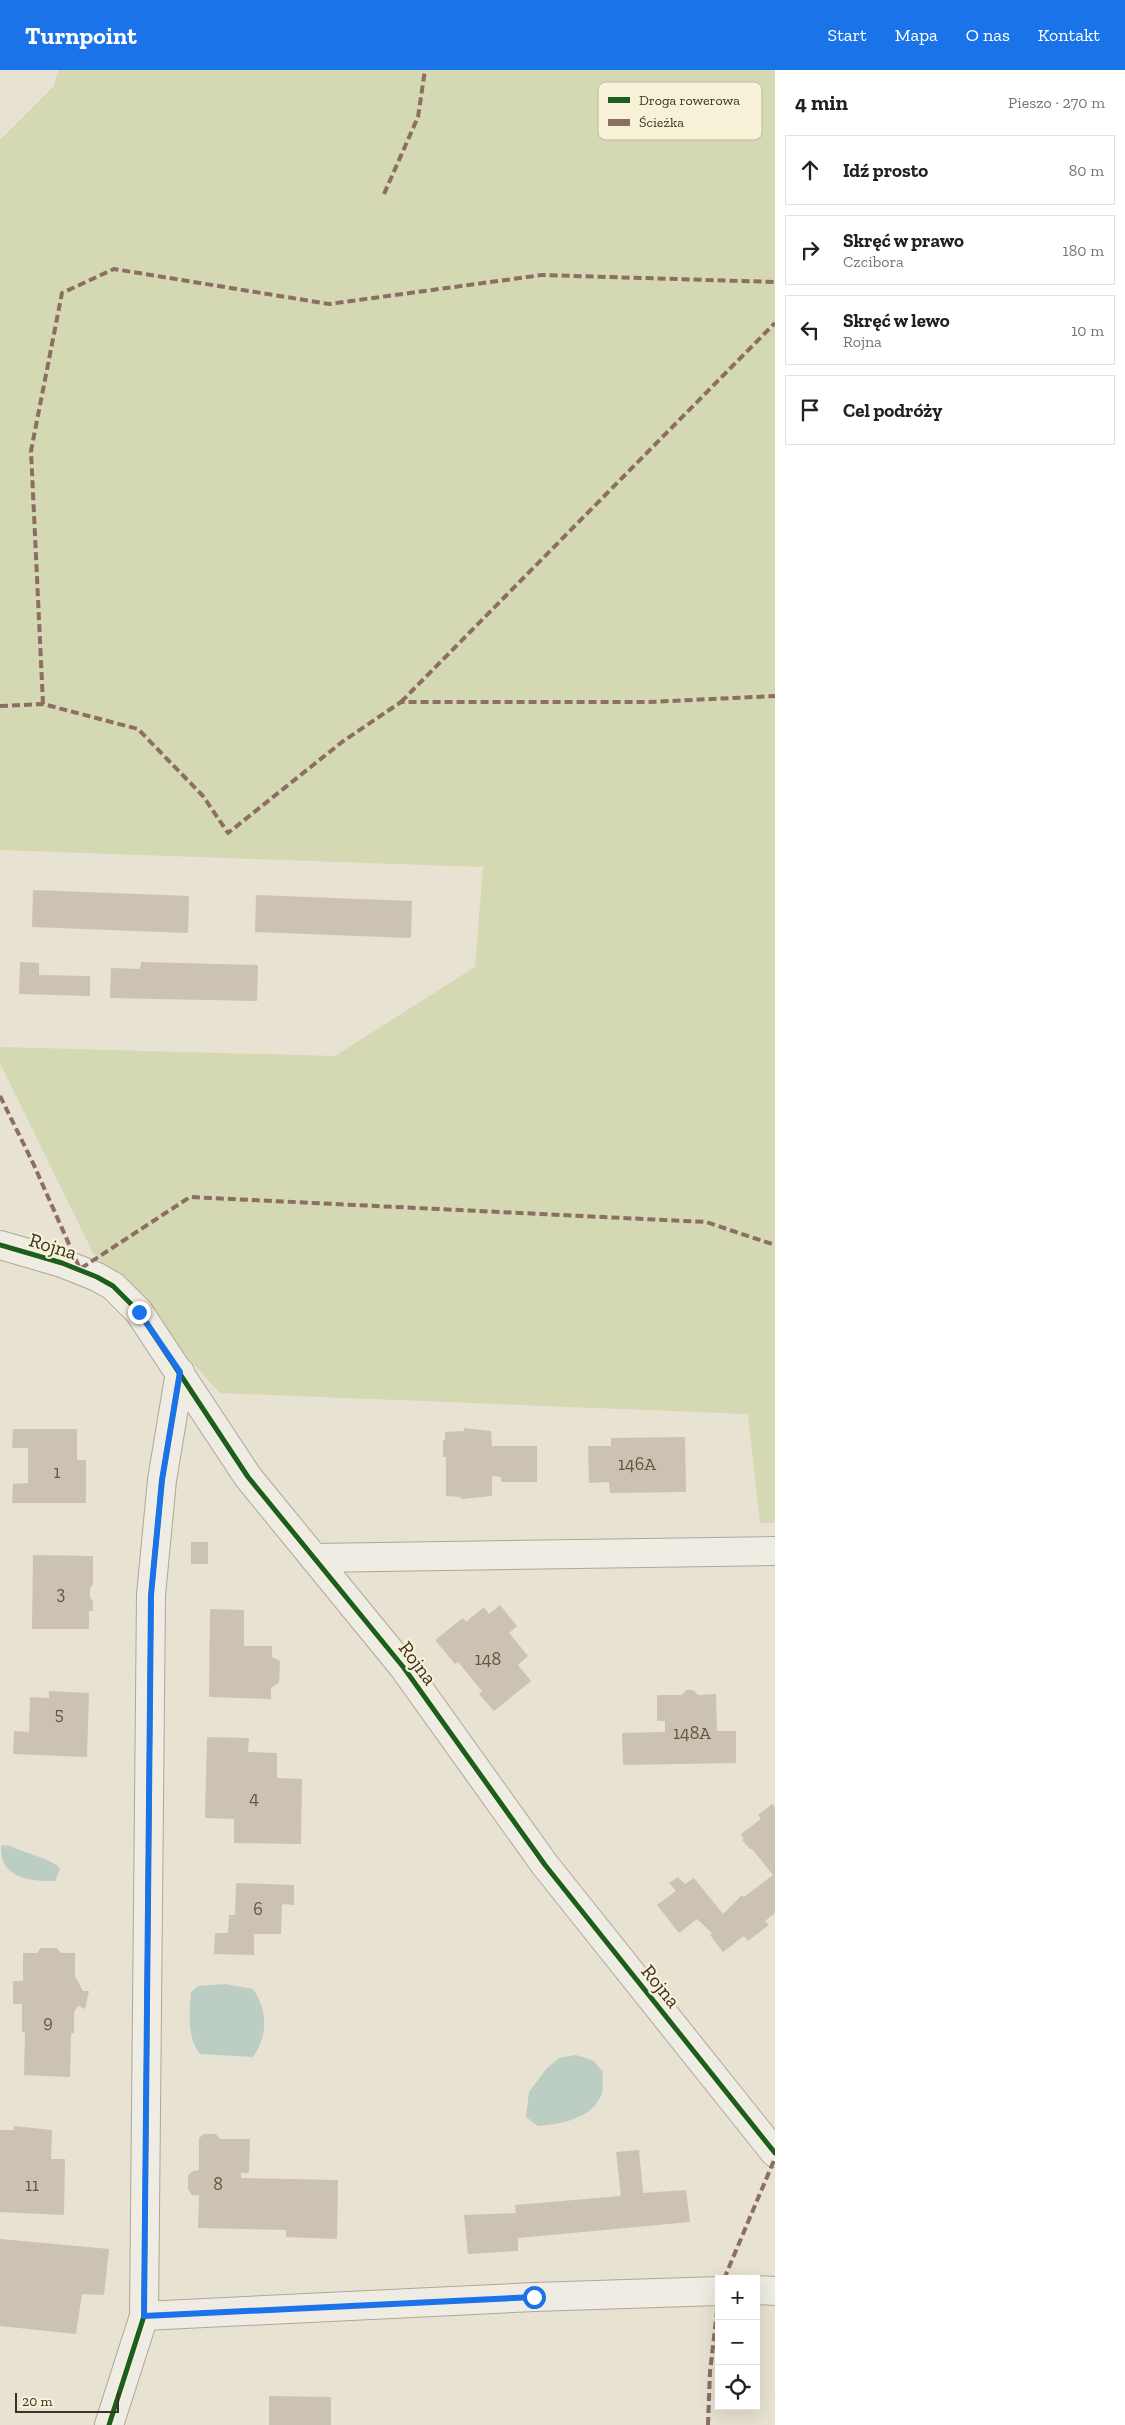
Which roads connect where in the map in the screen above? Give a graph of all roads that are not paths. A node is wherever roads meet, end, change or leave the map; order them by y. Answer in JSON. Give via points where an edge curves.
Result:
{"nodes":[{"id":1,"x":0,"y":1245,"type":"edge"},
{"id":2,"x":180,"y":1372,"type":"junction"},
{"id":3,"x":775,"y":1551,"type":"edge"},
{"id":4,"x":314,"y":1558,"type":"junction"},
{"id":5,"x":775,"y":2153,"type":"edge"},
{"id":6,"x":760,"y":2290,"type":"edge"},
{"id":7,"x":715,"y":2291,"type":"edge"},
{"id":8,"x":775,"y":2291,"type":"edge"},
{"id":9,"x":144,"y":2316,"type":"junction"},
{"id":10,"x":109,"y":2425,"type":"edge"}],
"edges":[{"from":1,"to":2,"type":"street","name":"Rojna","via":[[62,1263],[97,1276],[113,1286],[139,1312]]},
{"from":2,"to":4,"type":"street","name":"Rojna","via":[[248,1477]]},
{"from":2,"to":9,"type":"street","via":[[162,1480],[151,1595]]},
{"from":3,"to":4,"type":"street"},
{"from":4,"to":5,"type":"street","name":"Rojna","via":[[404,1668],[545,1865]]},
{"from":6,"to":8,"type":"street"},
{"from":7,"to":9,"type":"street"},
{"from":9,"to":10,"type":"street"}]}
